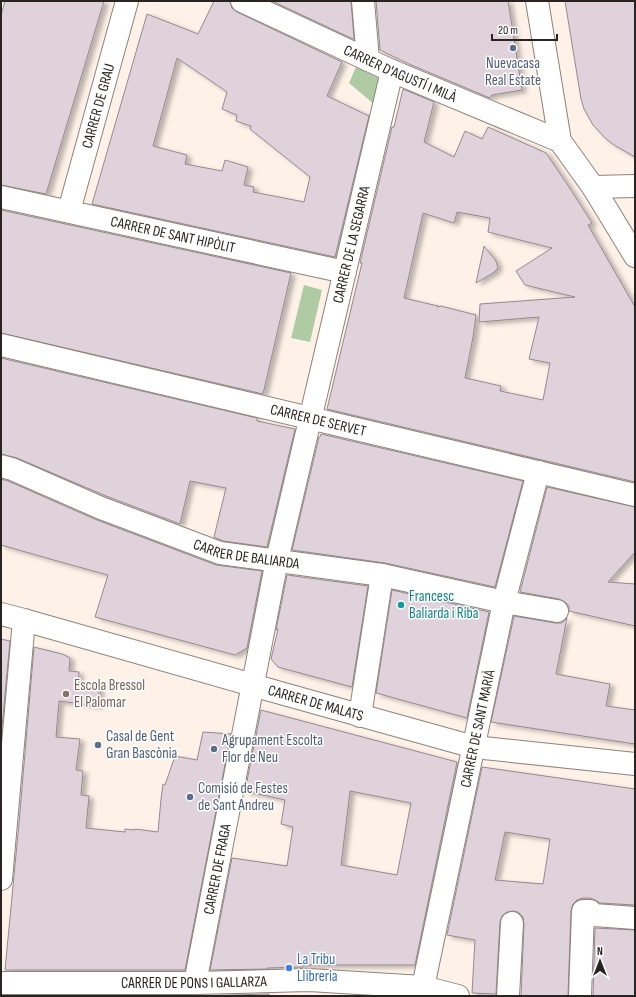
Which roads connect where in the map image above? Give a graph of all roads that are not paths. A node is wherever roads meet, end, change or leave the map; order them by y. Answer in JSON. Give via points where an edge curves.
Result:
{"nodes":[{"id":1,"x":127,"y":1,"type":"edge"},
{"id":2,"x":242,"y":1,"type":"edge"},
{"id":3,"x":363,"y":1,"type":"edge"},
{"id":4,"x":536,"y":1,"type":"edge"},
{"id":5,"x":368,"y":60,"type":"junction"},
{"id":6,"x":392,"y":71,"type":"junction"},
{"id":7,"x":560,"y":141,"type":"junction"},
{"id":8,"x":635,"y":186,"type":"edge"},
{"id":9,"x":593,"y":187,"type":"junction"},
{"id":10,"x":1,"y":197,"type":"edge"},
{"id":11,"x":68,"y":211,"type":"junction"},
{"id":12,"x":635,"y":256,"type":"edge"},
{"id":13,"x":345,"y":272,"type":"junction"},
{"id":14,"x":1,"y":345,"type":"edge"},
{"id":15,"x":315,"y":420,"type":"junction"},
{"id":16,"x":1,"y":466,"type":"edge"},
{"id":17,"x":538,"y":472,"type":"junction"},
{"id":18,"x":635,"y":495,"type":"edge"},
{"id":19,"x":277,"y":560,"type":"junction"},
{"id":20,"x":382,"y":575,"type":"junction"},
{"id":21,"x":504,"y":602,"type":"junction"},
{"id":22,"x":557,"y":611,"type":"dead end"},
{"id":23,"x":1,"y":614,"type":"edge"},
{"id":24,"x":24,"y":620,"type":"junction"},
{"id":25,"x":253,"y":685,"type":"junction"},
{"id":26,"x":360,"y":716,"type":"junction"},
{"id":27,"x":474,"y":747,"type":"junction"},
{"id":28,"x":635,"y":764,"type":"edge"},
{"id":29,"x":2,"y":841,"type":"edge"},
{"id":30,"x":1,"y":879,"type":"edge"},
{"id":31,"x":635,"y":918,"type":"edge"},
{"id":32,"x":512,"y":922,"type":"dead end"},
{"id":33,"x":195,"y":983,"type":"junction"},
{"id":34,"x":1,"y":984,"type":"edge"},
{"id":35,"x":423,"y":987,"type":"junction"},
{"id":36,"x":309,"y":988,"type":"edge"},
{"id":37,"x":458,"y":996,"type":"edge"},
{"id":38,"x":508,"y":996,"type":"edge"},
{"id":39,"x":580,"y":996,"type":"edge"}],
"edges":[{"from":1,"to":11,"type":"street","name":"CARRER DE GRAU"},
{"from":2,"to":5,"type":"street","name":"CARRER D'AGUSTÍ I MILÀ"},
{"from":3,"to":5,"type":"street"},
{"from":4,"to":7,"type":"street"},
{"from":5,"to":6,"type":"street","name":"CARRER D'AGUSTÍ I MILÀ"},
{"from":6,"to":7,"type":"street","name":"CARRER D'AGUSTÍ I MILÀ"},
{"from":6,"to":13,"type":"street","name":"CARRER DE LA SEGARRA"},
{"from":7,"to":9,"type":"street"},
{"from":8,"to":9,"type":"street"},
{"from":9,"to":12,"type":"street"},
{"from":10,"to":11,"type":"street","name":"CARRER DE SANT HIPÒLIT"},
{"from":11,"to":13,"type":"street","name":"CARRER DE SANT HIPÒLIT"},
{"from":13,"to":15,"type":"street","name":"CARRER DE LA SEGARRA"},
{"from":14,"to":15,"type":"street","name":"CARRER DE SERVET"},
{"from":15,"to":17,"type":"street","name":"CARRER DE SERVET"},
{"from":15,"to":19,"type":"street","name":"CARRER DE LA SEGARRA"},
{"from":16,"to":19,"type":"street","name":"CARRER DE BALIARDA","via":[[101,508],[220,553]]},
{"from":17,"to":18,"type":"street","name":"CARRER DE SERVET"},
{"from":17,"to":21,"type":"street","name":"CARRER DE SANT MARIÀ"},
{"from":19,"to":20,"type":"street","name":"CARRER DE BALIARDA"},
{"from":19,"to":25,"type":"street","name":"CARRER DE FRAGA"},
{"from":20,"to":21,"type":"street","name":"CARRER DE BALIARDA"},
{"from":20,"to":26,"type":"street"},
{"from":21,"to":22,"type":"street","name":"CARRER DE BALIARDA"},
{"from":21,"to":27,"type":"street","name":"CARRER DE SANT MARIÀ"},
{"from":23,"to":24,"type":"street","name":"CARRER DE MALATS"},
{"from":24,"to":25,"type":"street","name":"CARRER DE MALATS"},
{"from":24,"to":29,"type":"street"},
{"from":25,"to":26,"type":"street","name":"CARRER DE MALATS"},
{"from":25,"to":33,"type":"street","name":"CARRER DE FRAGA"},
{"from":26,"to":27,"type":"street","name":"CARRER DE MALATS"},
{"from":27,"to":28,"type":"street","name":"CARRER DE MALATS"},
{"from":27,"to":35,"type":"street","name":"CARRER DE SANT MARIÀ"},
{"from":29,"to":30,"type":"street"},
{"from":31,"to":39,"type":"street","via":[[594,915],[590,911],[583,911]]},
{"from":32,"to":38,"type":"street"},
{"from":33,"to":34,"type":"street","name":"CARRER DE PONS I GALLARZA"},
{"from":33,"to":36,"type":"street","name":"CARRER DE PONS I GALLARZA"},
{"from":35,"to":36,"type":"street","name":"CARRER DE PONS I GALLARZA"},
{"from":35,"to":37,"type":"street","name":"CARRER DE PONS I GALLARZA"}]}
